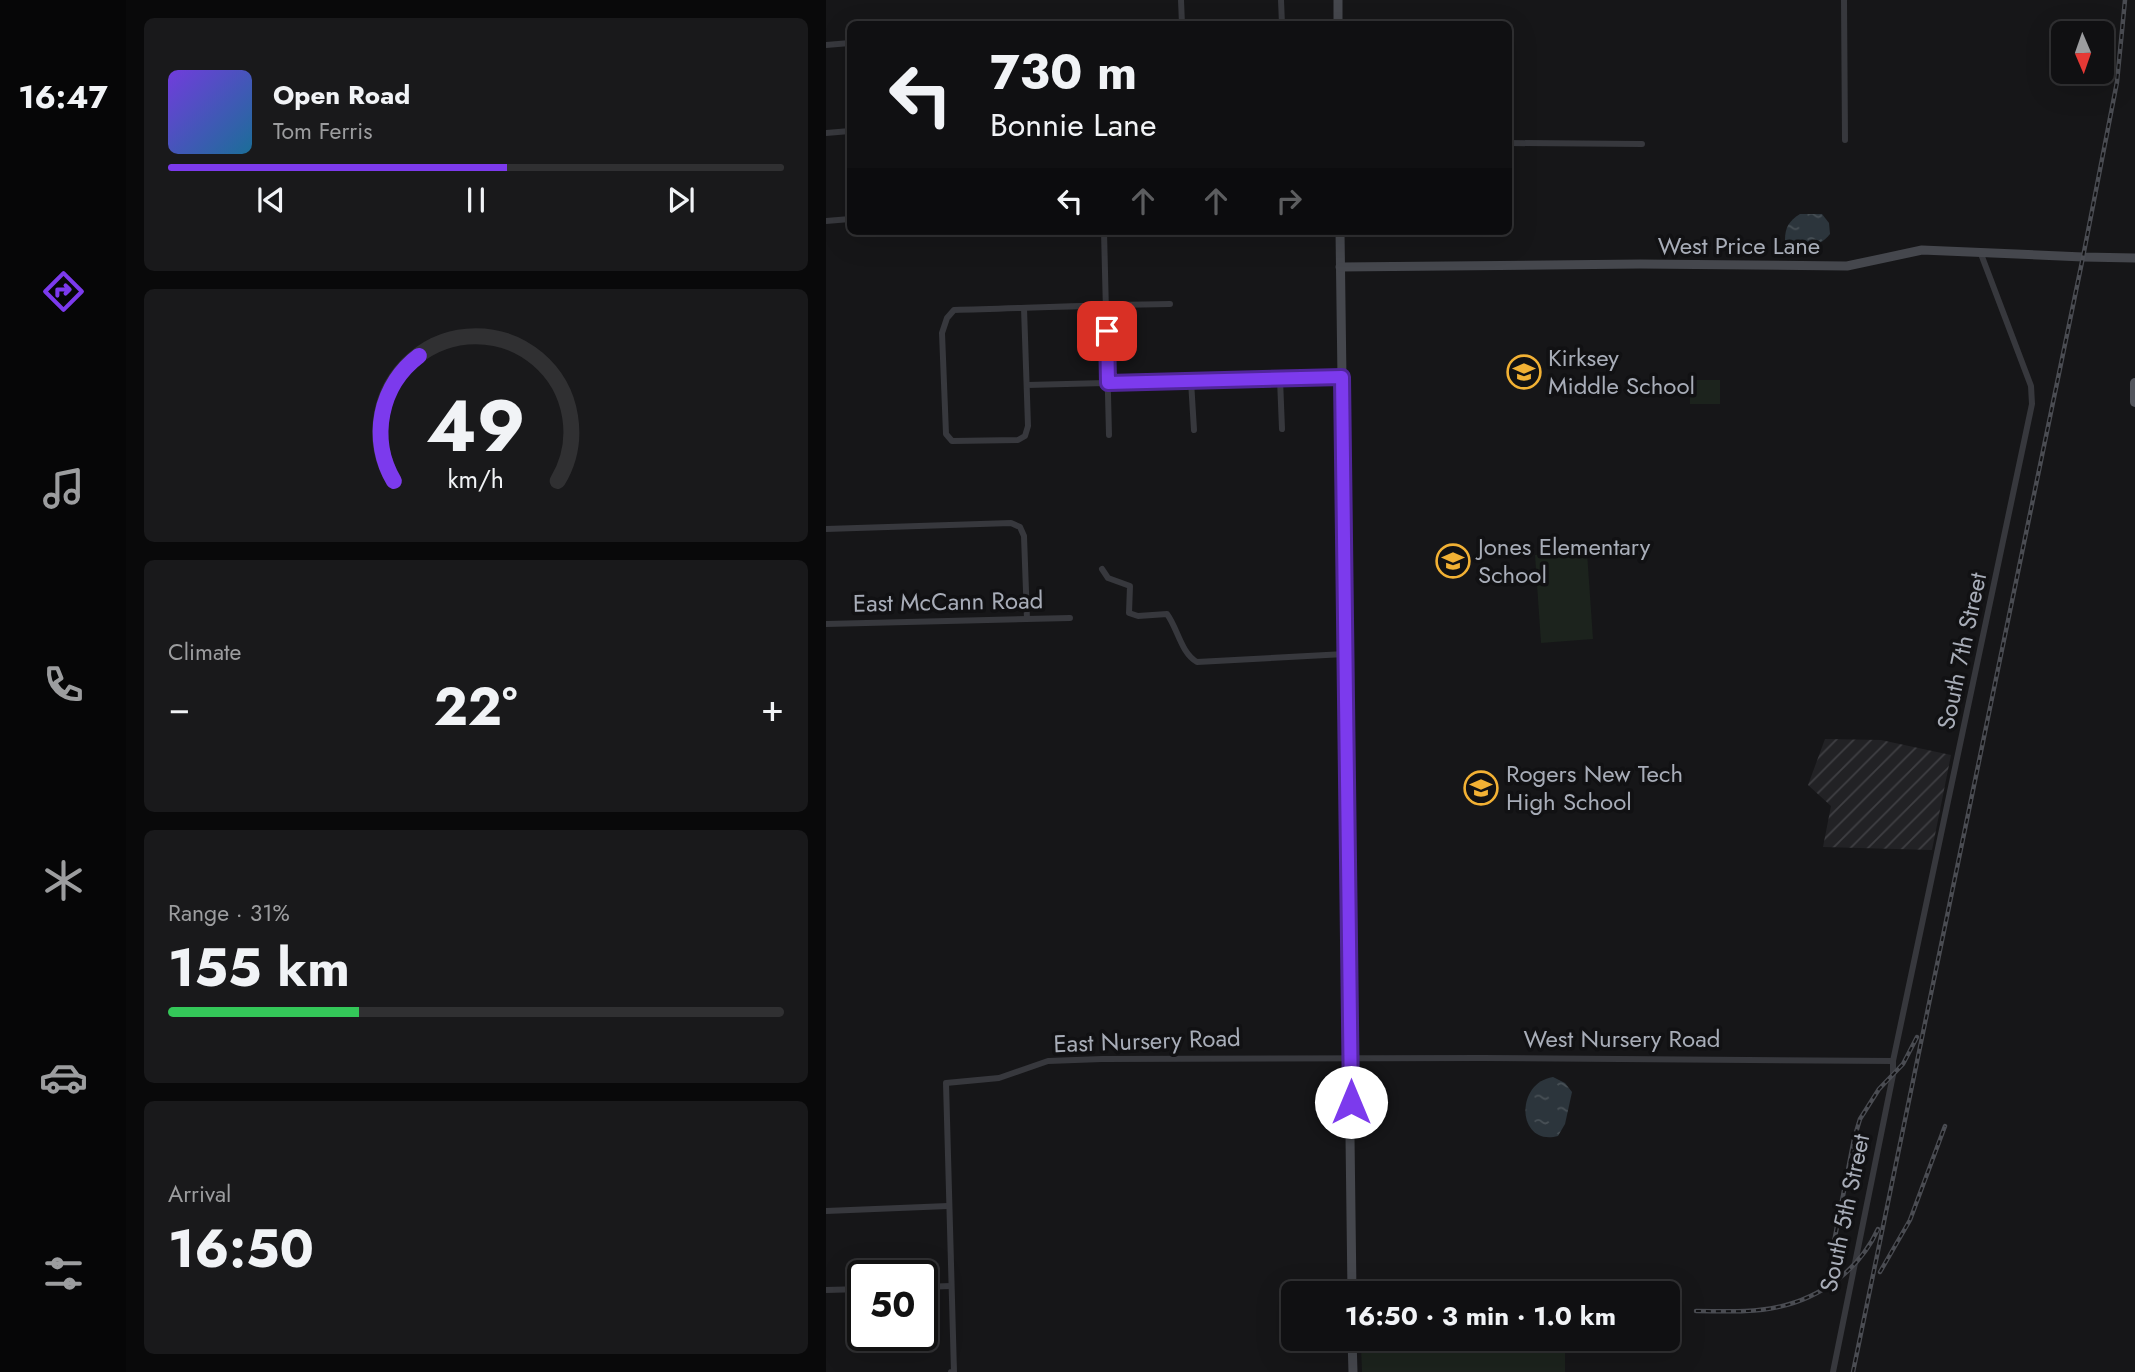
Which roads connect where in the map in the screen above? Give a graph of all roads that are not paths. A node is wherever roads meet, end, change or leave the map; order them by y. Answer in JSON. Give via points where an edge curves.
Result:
{"nodes":[{"id":1,"x":1181,"y":0,"type":"edge"},
{"id":2,"x":1281,"y":0,"type":"edge"},
{"id":3,"x":1338,"y":0,"type":"edge"},
{"id":4,"x":1844,"y":0,"type":"edge"},
{"id":5,"x":1182,"y":21,"type":"edge"},
{"id":6,"x":1282,"y":21,"type":"edge"},
{"id":7,"x":1338,"y":21,"type":"edge"},
{"id":8,"x":847,"y":43,"type":"edge"},
{"id":9,"x":826,"y":46,"type":"edge"},
{"id":10,"x":847,"y":131,"type":"edge"},
{"id":11,"x":826,"y":133,"type":"edge"},
{"id":12,"x":1845,"y":140,"type":"dead end"},
{"id":13,"x":1512,"y":143,"type":"edge"},
{"id":14,"x":1642,"y":144,"type":"dead end"},
{"id":15,"x":847,"y":219,"type":"edge"},
{"id":16,"x":826,"y":221,"type":"edge"},
{"id":17,"x":1104,"y":235,"type":"edge"},
{"id":18,"x":1340,"y":235,"type":"edge"},
{"id":19,"x":1981,"y":254,"type":"junction"},
{"id":20,"x":2135,"y":258,"type":"edge"},
{"id":21,"x":1340,"y":267,"type":"junction"},
{"id":22,"x":1170,"y":304,"type":"dead end"},
{"id":23,"x":1106,"y":305,"type":"junction"},
{"id":24,"x":1024,"y":308,"type":"junction"},
{"id":25,"x":1342,"y":377,"type":"junction"},
{"id":26,"x":1280,"y":379,"type":"junction"},
{"id":27,"x":1191,"y":381,"type":"junction"},
{"id":28,"x":1108,"y":383,"type":"junction"},
{"id":29,"x":2135,"y":383,"type":"edge"},
{"id":30,"x":1027,"y":385,"type":"junction"},
{"id":31,"x":2135,"y":402,"type":"edge"},
{"id":32,"x":1282,"y":429,"type":"dead end"},
{"id":33,"x":1194,"y":430,"type":"dead end"},
{"id":34,"x":1109,"y":435,"type":"dead end"},
{"id":35,"x":826,"y":529,"type":"edge"},
{"id":36,"x":1102,"y":569,"type":"dead end"},
{"id":37,"x":1070,"y":618,"type":"dead end"},
{"id":38,"x":1027,"y":620,"type":"junction"},
{"id":39,"x":826,"y":624,"type":"edge"},
{"id":40,"x":1345,"y":654,"type":"junction"},
{"id":41,"x":1351,"y":1059,"type":"junction"},
{"id":42,"x":1894,"y":1061,"type":"junction"},
{"id":43,"x":948,"y":1206,"type":"junction"},
{"id":44,"x":826,"y":1211,"type":"edge"},
{"id":45,"x":1352,"y":1281,"type":"edge"},
{"id":46,"x":938,"y":1286,"type":"edge"},
{"id":47,"x":951,"y":1286,"type":"junction"},
{"id":48,"x":847,"y":1289,"type":"edge"},
{"id":49,"x":826,"y":1290,"type":"edge"},
{"id":50,"x":1352,"y":1351,"type":"edge"},
{"id":51,"x":953,"y":1372,"type":"edge"},
{"id":52,"x":1353,"y":1372,"type":"edge"},
{"id":53,"x":1833,"y":1372,"type":"edge"}],
"edges":[{"from":1,"to":5,"type":"street"},
{"from":2,"to":6,"type":"street"},
{"from":3,"to":7,"type":"main road"},
{"from":4,"to":12,"type":"street"},
{"from":8,"to":9,"type":"street"},
{"from":10,"to":11,"type":"street"},
{"from":13,"to":14,"type":"street"},
{"from":15,"to":16,"type":"street"},
{"from":17,"to":23,"type":"street"},
{"from":18,"to":21,"type":"main road"},
{"from":19,"to":20,"type":"main road","name":"West Price Lane"},
{"from":19,"to":21,"type":"main road","name":"West Price Lane","via":[[1922,250],[1847,266]]},
{"from":19,"to":42,"type":"street","name":"South 7th Street","via":[[2031,386],[2032,404]]},
{"from":21,"to":25,"type":"main road"},
{"from":22,"to":23,"type":"street"},
{"from":23,"to":24,"type":"street"},
{"from":23,"to":28,"type":"street"},
{"from":24,"to":30,"type":"street"},
{"from":24,"to":30,"type":"street","via":[[954,310],[947,318],[942,333],[946,433],[952,441],[964,443],[1025,436]]},
{"from":25,"to":26,"type":"street"},
{"from":25,"to":40,"type":"main road"},
{"from":26,"to":27,"type":"street"},
{"from":26,"to":32,"type":"street"},
{"from":27,"to":28,"type":"street"},
{"from":27,"to":33,"type":"street"},
{"from":28,"to":30,"type":"street"},
{"from":28,"to":34,"type":"street"},
{"from":29,"to":31,"type":"main road"},
{"from":35,"to":38,"type":"street","via":[[1010,523],[1020,527]]},
{"from":36,"to":40,"type":"street","via":[[1108,578],[1130,586],[1129,613],[1167,614],[1190,658],[1197,662]]},
{"from":37,"to":38,"type":"street","name":"East McCann Road"},
{"from":38,"to":39,"type":"street","name":"East McCann Road"},
{"from":40,"to":41,"type":"main road"},
{"from":41,"to":42,"type":"street","name":"West Nursery Road"},
{"from":41,"to":43,"type":"street","name":"East Nursery Road","via":[[1048,1061],[999,1078],[946,1083]]},
{"from":41,"to":45,"type":"main road"},
{"from":42,"to":53,"type":"street","name":"South 5th Street"},
{"from":43,"to":44,"type":"street"},
{"from":43,"to":47,"type":"street"},
{"from":46,"to":47,"type":"street"},
{"from":47,"to":51,"type":"street"},
{"from":48,"to":49,"type":"street"},
{"from":50,"to":52,"type":"main road"}]}
